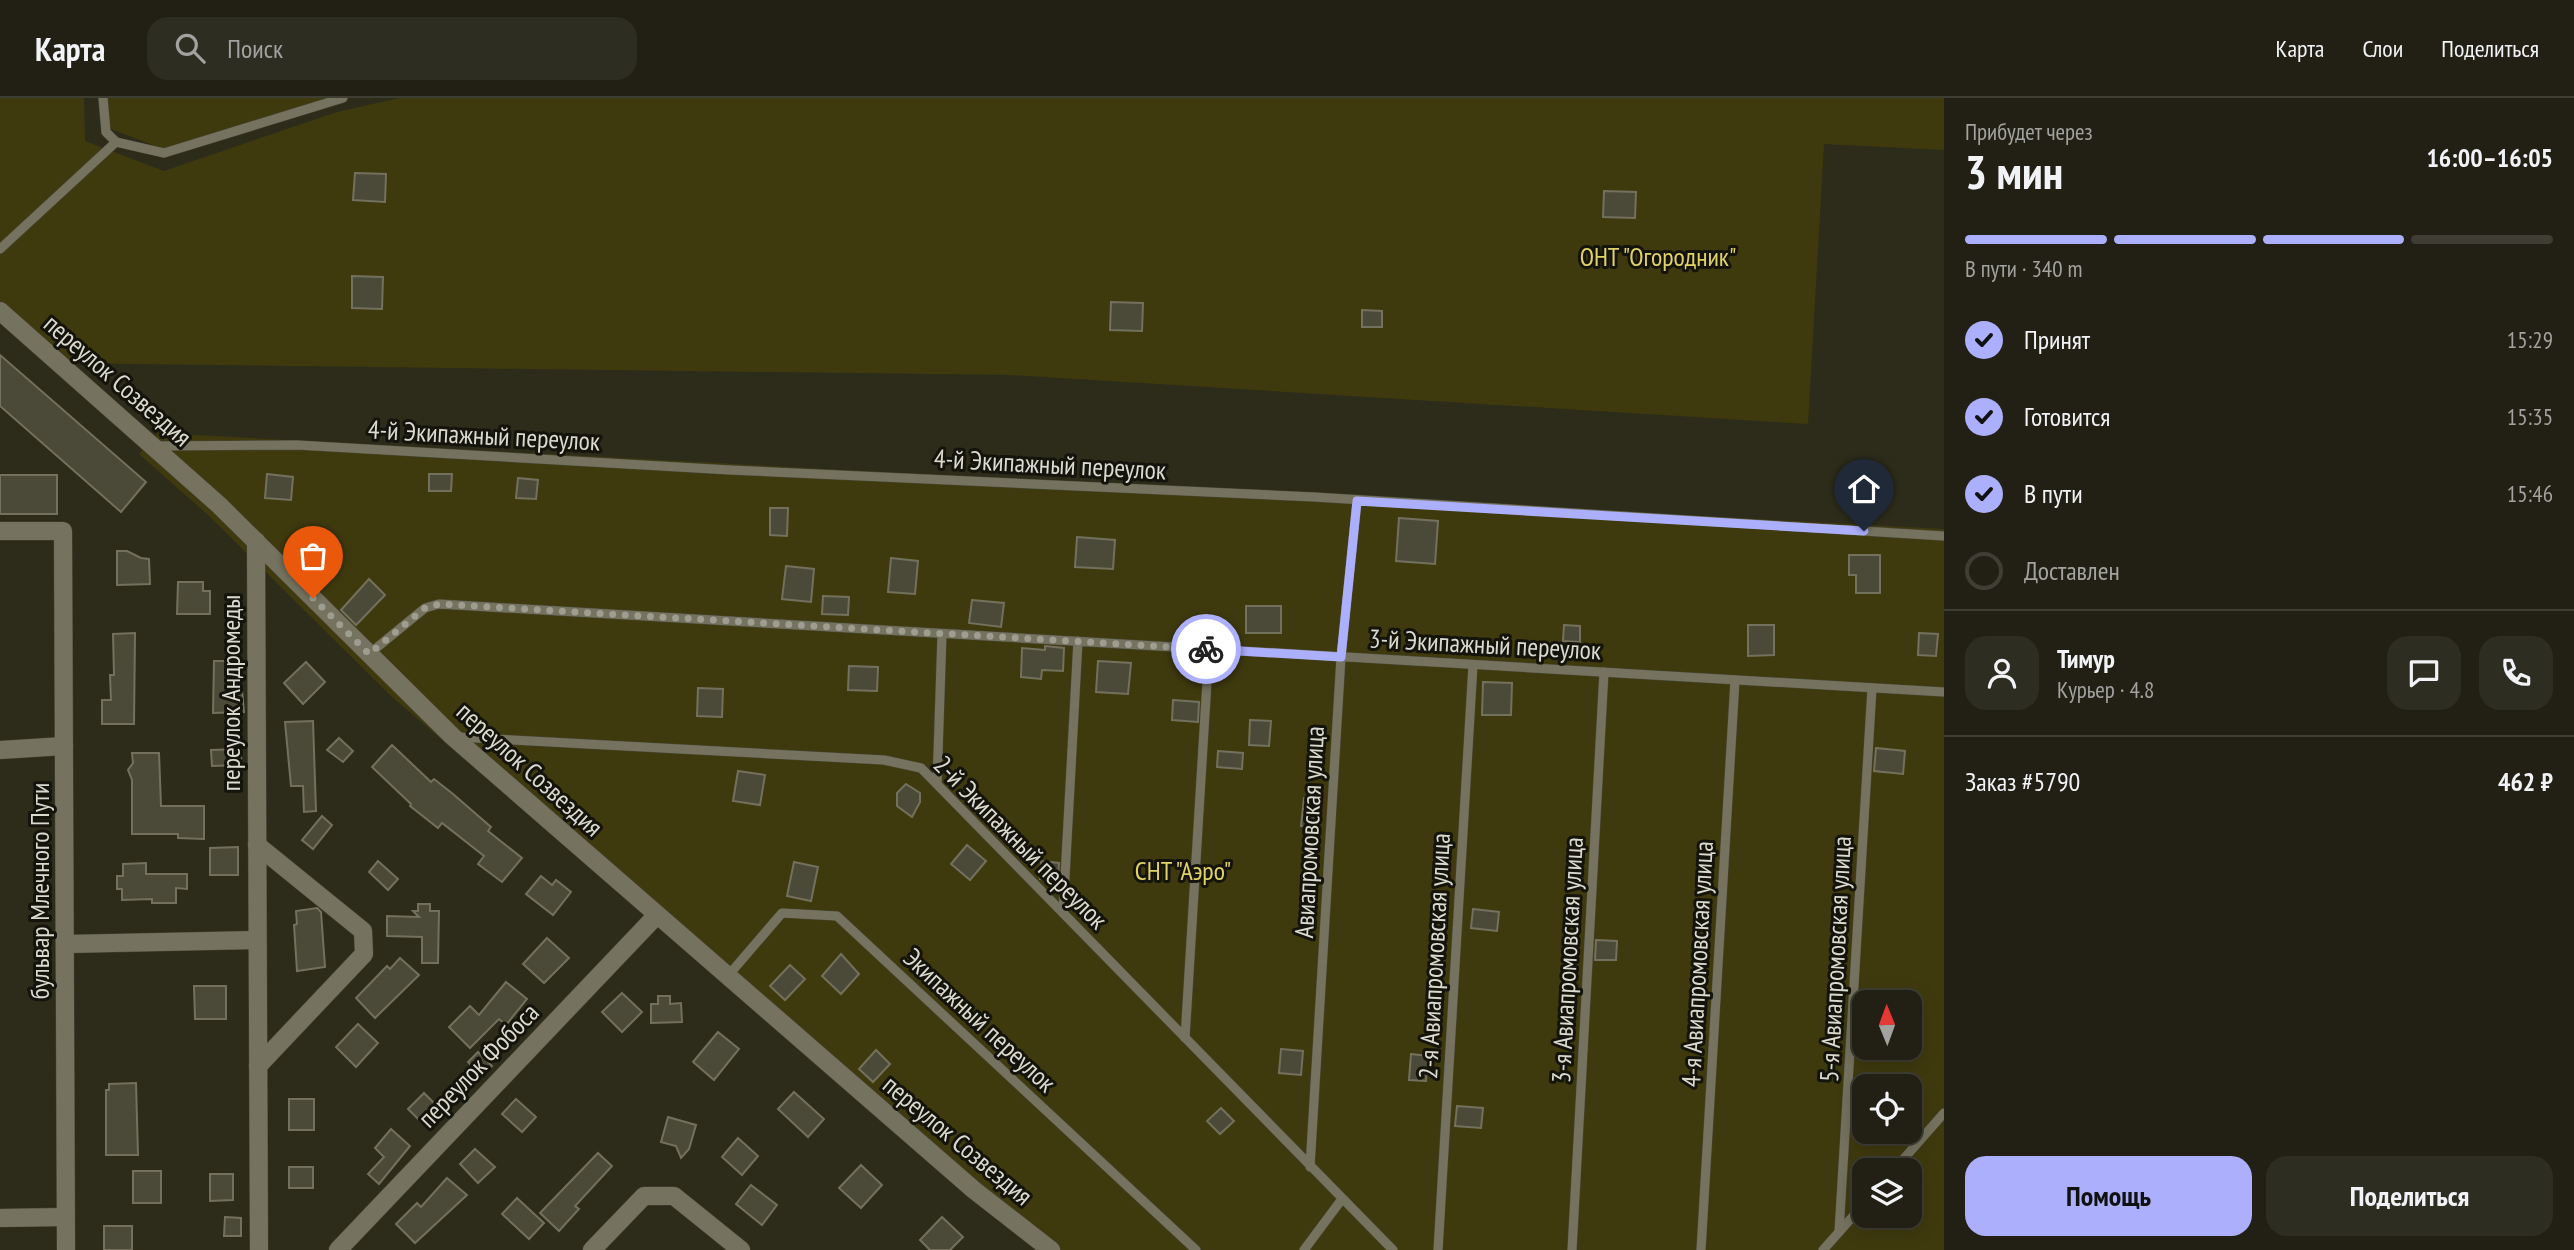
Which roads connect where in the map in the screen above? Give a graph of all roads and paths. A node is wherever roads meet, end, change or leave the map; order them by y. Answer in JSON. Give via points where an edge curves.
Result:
{"nodes":[{"id":1,"x":103,"y":98,"type":"edge"},
{"id":2,"x":343,"y":98,"type":"edge"},
{"id":3,"x":116,"y":142,"type":"junction"},
{"id":4,"x":0,"y":249,"type":"edge"},
{"id":5,"x":0,"y":311,"type":"edge"},
{"id":6,"x":153,"y":446,"type":"junction"},
{"id":7,"x":1357,"y":501,"type":"junction"},
{"id":8,"x":0,"y":531,"type":"edge"},
{"id":9,"x":1944,"y":536,"type":"edge"},
{"id":10,"x":256,"y":541,"type":"junction"},
{"id":11,"x":942,"y":634,"type":"junction"},
{"id":12,"x":1078,"y":642,"type":"junction"},
{"id":13,"x":1209,"y":649,"type":"junction"},
{"id":14,"x":369,"y":654,"type":"junction"},
{"id":15,"x":1341,"y":657,"type":"junction"},
{"id":16,"x":1473,"y":664,"type":"junction"},
{"id":17,"x":1604,"y":672,"type":"junction"},
{"id":18,"x":1735,"y":680,"type":"junction"},
{"id":19,"x":1872,"y":688,"type":"junction"},
{"id":20,"x":1944,"y":692,"type":"edge"},
{"id":21,"x":452,"y":736,"type":"junction"},
{"id":22,"x":64,"y":746,"type":"junction"},
{"id":23,"x":0,"y":750,"type":"edge"},
{"id":24,"x":937,"y":784,"type":"junction"},
{"id":25,"x":257,"y":845,"type":"junction"},
{"id":26,"x":1063,"y":913,"type":"junction"},
{"id":27,"x":656,"y":916,"type":"junction"},
{"id":28,"x":257,"y":940,"type":"junction"},
{"id":29,"x":66,"y":944,"type":"junction"},
{"id":30,"x":727,"y":977,"type":"junction"},
{"id":31,"x":1185,"y":1038,"type":"junction"},
{"id":32,"x":258,"y":1066,"type":"junction"},
{"id":33,"x":1944,"y":1113,"type":"edge"},
{"id":34,"x":1904,"y":1158,"type":"edge"},
{"id":35,"x":1310,"y":1167,"type":"junction"},
{"id":36,"x":1342,"y":1199,"type":"junction"},
{"id":37,"x":65,"y":1217,"type":"junction"},
{"id":38,"x":1852,"y":1217,"type":"edge"},
{"id":39,"x":0,"y":1218,"type":"edge"},
{"id":40,"x":1839,"y":1232,"type":"junction"},
{"id":41,"x":1048,"y":1248,"type":"edge"},
{"id":42,"x":66,"y":1250,"type":"edge"},
{"id":43,"x":259,"y":1250,"type":"edge"},
{"id":44,"x":338,"y":1250,"type":"edge"},
{"id":45,"x":592,"y":1250,"type":"edge"},
{"id":46,"x":741,"y":1250,"type":"edge"},
{"id":47,"x":1196,"y":1250,"type":"edge"},
{"id":48,"x":1304,"y":1250,"type":"edge"},
{"id":49,"x":1393,"y":1250,"type":"edge"},
{"id":50,"x":1438,"y":1250,"type":"edge"},
{"id":51,"x":1572,"y":1250,"type":"edge"},
{"id":52,"x":1701,"y":1250,"type":"edge"},
{"id":53,"x":1823,"y":1250,"type":"edge"}],
"edges":[{"from":1,"to":3,"type":"lane","via":[[106,132]]},
{"from":2,"to":3,"type":"lane","via":[[164,153]]},
{"from":3,"to":4,"type":"lane"},
{"from":5,"to":6,"type":"street","name":"переулок Созвездия"},
{"from":6,"to":7,"type":"lane","name":"4-й Экипажный переулок","via":[[297,445]]},
{"from":6,"to":10,"type":"street","name":"переулок Созвездия"},
{"from":7,"to":9,"type":"lane","name":"4-й Экипажный переулок"},
{"from":7,"to":15,"type":"lane","name":"Авиапромовская улица"},
{"from":8,"to":22,"type":"street","name":"бульвар Млечного Пути","via":[[63,531]]},
{"from":10,"to":14,"type":"street","name":"переулок Созвездия"},
{"from":10,"to":25,"type":"street","name":"переулок Андромеды"},
{"from":11,"to":12,"type":"lane","name":"3-й Экипажный переулок"},
{"from":11,"to":14,"type":"lane","name":"3-й Экипажный переулок","via":[[439,604],[425,608]]},
{"from":11,"to":24,"type":"lane"},
{"from":12,"to":13,"type":"lane","name":"3-й Экипажный переулок"},
{"from":12,"to":26,"type":"lane"},
{"from":13,"to":15,"type":"lane","name":"3-й Экипажный переулок"},
{"from":13,"to":31,"type":"lane"},
{"from":14,"to":21,"type":"street","name":"переулок Созвездия"},
{"from":15,"to":16,"type":"lane","name":"3-й Экипажный переулок"},
{"from":15,"to":35,"type":"lane","name":"Авиапромовская улица"},
{"from":16,"to":17,"type":"lane","name":"3-й Экипажный переулок"},
{"from":16,"to":50,"type":"lane","name":"2-я Авиапромовская улица"},
{"from":17,"to":18,"type":"lane","name":"3-й Экипажный переулок"},
{"from":17,"to":51,"type":"lane","name":"3-я Авиапромовская улица"},
{"from":18,"to":19,"type":"lane","name":"3-й Экипажный переулок"},
{"from":18,"to":52,"type":"lane","name":"4-я Авиапромовская улица"},
{"from":19,"to":20,"type":"lane","name":"3-й Экипажный переулок"},
{"from":19,"to":40,"type":"lane","name":"5-я Авиапромовская улица"},
{"from":21,"to":24,"type":"lane","name":"2-й Экипажный переулок","via":[[884,760],[921,768]]},
{"from":21,"to":27,"type":"street","name":"переулок Созвездия"},
{"from":22,"to":23,"type":"street"},
{"from":22,"to":29,"type":"street","name":"бульвар Млечного Пути"},
{"from":24,"to":26,"type":"lane","name":"2-й Экипажный переулок"},
{"from":25,"to":28,"type":"street","name":"переулок Андромеды"},
{"from":25,"to":32,"type":"street","via":[[363,931],[364,954]]},
{"from":26,"to":31,"type":"lane","name":"2-й Экипажный переулок"},
{"from":27,"to":30,"type":"street","name":"переулок Созвездия"},
{"from":27,"to":44,"type":"street","name":"переулок Фобоса"},
{"from":28,"to":29,"type":"street"},
{"from":28,"to":32,"type":"street","name":"переулок Андромеды"},
{"from":29,"to":37,"type":"street","name":"бульвар Млечного Пути"},
{"from":30,"to":41,"type":"street","name":"переулок Созвездия"},
{"from":30,"to":47,"type":"lane","name":"Экипажный переулок","via":[[782,913],[837,916]]},
{"from":31,"to":35,"type":"lane","name":"2-й Экипажный переулок"},
{"from":32,"to":43,"type":"street","name":"переулок Андромеды"},
{"from":33,"to":34,"type":"lane"},
{"from":35,"to":36,"type":"lane","name":"2-й Экипажный переулок"},
{"from":36,"to":48,"type":"lane"},
{"from":36,"to":49,"type":"lane","name":"2-й Экипажный переулок"},
{"from":37,"to":39,"type":"street"},
{"from":37,"to":42,"type":"street","name":"бульвар Млечного Пути"},
{"from":38,"to":40,"type":"lane"},
{"from":40,"to":53,"type":"lane"},
{"from":45,"to":46,"type":"street","via":[[644,1196],[674,1196]]}]}
